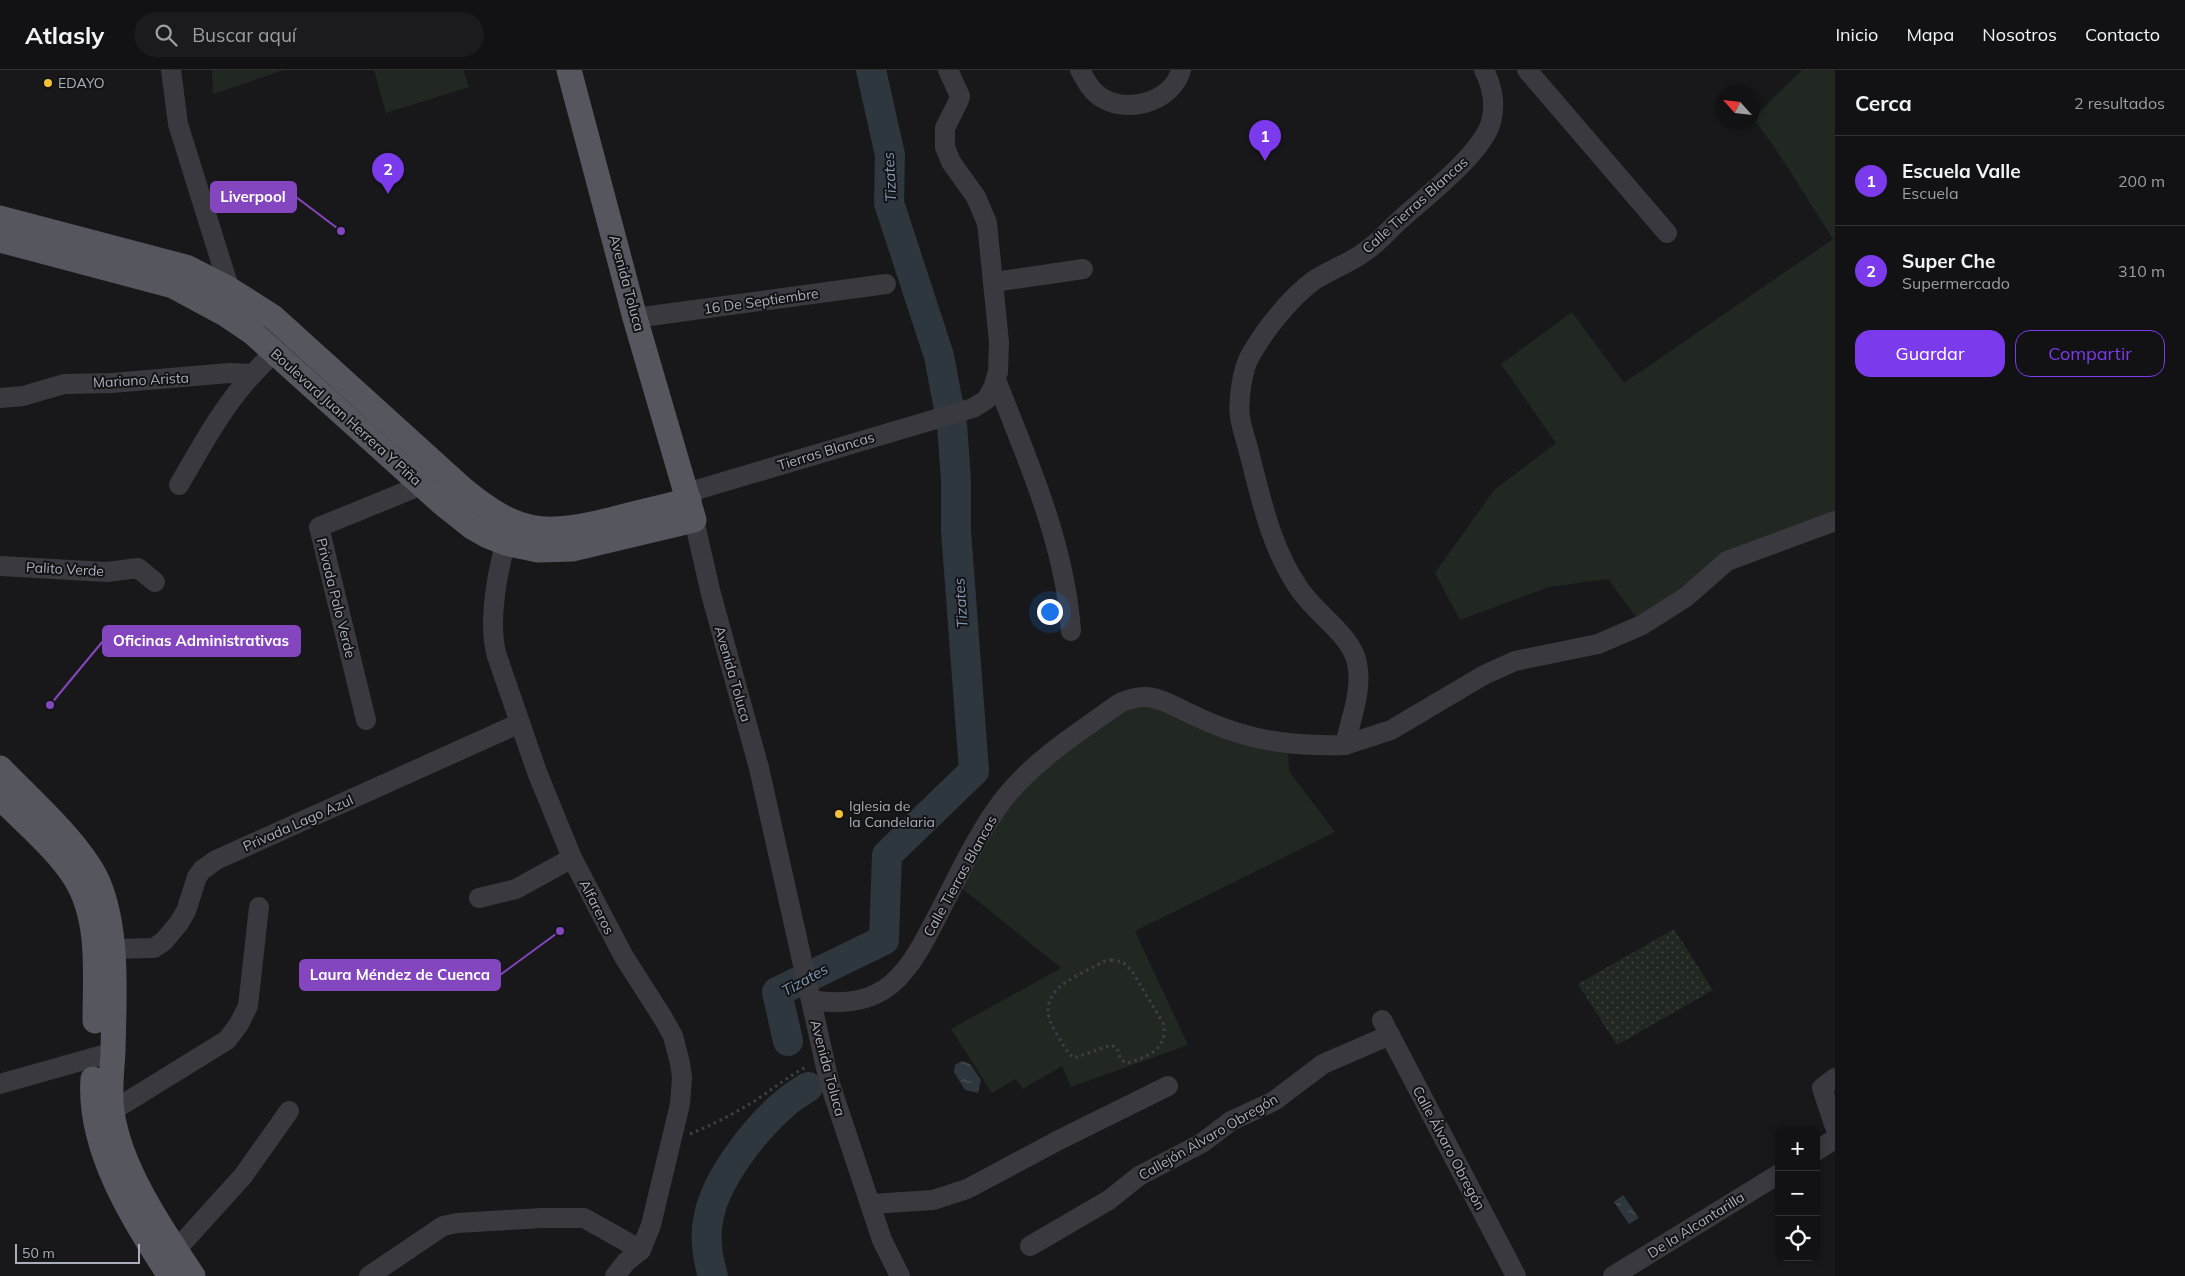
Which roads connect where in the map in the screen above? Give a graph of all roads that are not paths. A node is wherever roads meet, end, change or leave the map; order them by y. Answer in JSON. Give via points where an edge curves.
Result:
{"nodes":[{"id":1,"x":171,"y":70,"type":"edge"},
{"id":2,"x":569,"y":70,"type":"edge"},
{"id":3,"x":948,"y":70,"type":"edge"},
{"id":4,"x":1080,"y":70,"type":"edge"},
{"id":5,"x":1181,"y":70,"type":"edge"},
{"id":6,"x":1484,"y":70,"type":"edge"},
{"id":7,"x":1527,"y":70,"type":"edge"},
{"id":8,"x":0,"y":218,"type":"edge"},
{"id":9,"x":1667,"y":233,"type":"dead end"},
{"id":10,"x":0,"y":240,"type":"edge"},
{"id":11,"x":1083,"y":269,"type":"dead end"},
{"id":12,"x":994,"y":282,"type":"junction"},
{"id":13,"x":886,"y":284,"type":"dead end"},
{"id":14,"x":229,"y":289,"type":"junction"},
{"id":15,"x":636,"y":318,"type":"junction"},
{"id":16,"x":239,"y":323,"type":"junction"},
{"id":17,"x":274,"y":352,"type":"junction"},
{"id":18,"x":253,"y":374,"type":"junction"},
{"id":19,"x":996,"y":380,"type":"junction"},
{"id":20,"x":0,"y":381,"type":"edge"},
{"id":21,"x":0,"y":398,"type":"edge"},
{"id":22,"x":179,"y":484,"type":"dead end"},
{"id":23,"x":422,"y":485,"type":"junction"},
{"id":24,"x":690,"y":504,"type":"junction"},
{"id":25,"x":1835,"y":521,"type":"edge"},
{"id":26,"x":509,"y":533,"type":"junction"},
{"id":27,"x":0,"y":566,"type":"edge"},
{"id":28,"x":155,"y":582,"type":"dead end"},
{"id":29,"x":1071,"y":632,"type":"dead end"},
{"id":30,"x":366,"y":720,"type":"dead end"},
{"id":31,"x":520,"y":723,"type":"junction"},
{"id":32,"x":1344,"y":745,"type":"junction"},
{"id":33,"x":0,"y":768,"type":"edge"},
{"id":34,"x":0,"y":796,"type":"edge"},
{"id":35,"x":572,"y":858,"type":"junction"},
{"id":36,"x":479,"y":898,"type":"dead end"},
{"id":37,"x":259,"y":907,"type":"dead end"},
{"id":38,"x":112,"y":949,"type":"junction"},
{"id":39,"x":808,"y":985,"type":"junction"},
{"id":40,"x":1386,"y":1028,"type":"joint"},
{"id":41,"x":104,"y":1055,"type":"junction"},
{"id":42,"x":1835,"y":1078,"type":"edge"},
{"id":43,"x":0,"y":1084,"type":"edge"},
{"id":44,"x":1168,"y":1086,"type":"dead end"},
{"id":45,"x":289,"y":1112,"type":"dead end"},
{"id":46,"x":103,"y":1113,"type":"junction"},
{"id":47,"x":1835,"y":1127,"type":"edge"},
{"id":48,"x":1835,"y":1139,"type":"edge"},
{"id":49,"x":1820,"y":1148,"type":"edge"},
{"id":50,"x":1775,"y":1176,"type":"edge"},
{"id":51,"x":871,"y":1204,"type":"junction"},
{"id":52,"x":1030,"y":1246,"type":"dead end"},
{"id":53,"x":176,"y":1250,"type":"junction"},
{"id":54,"x":641,"y":1250,"type":"junction"},
{"id":55,"x":170,"y":1276,"type":"edge"},
{"id":56,"x":193,"y":1276,"type":"edge"},
{"id":57,"x":369,"y":1276,"type":"edge"},
{"id":58,"x":615,"y":1276,"type":"edge"},
{"id":59,"x":900,"y":1276,"type":"edge"},
{"id":60,"x":1516,"y":1276,"type":"edge"},
{"id":61,"x":1612,"y":1276,"type":"edge"}],
"edges":[{"from":1,"to":14,"type":"street","via":[[178,124]]},
{"from":2,"to":15,"type":"main road","name":"Avenida Toluca"},
{"from":3,"to":12,"type":"street","via":[[960,100],[945,128],[945,147],[951,162],[976,197],[987,223]]},
{"from":4,"to":5,"type":"street","via":[[1096,94],[1111,102],[1128,105],[1161,97],[1172,88]]},
{"from":6,"to":32,"type":"street","name":"Calle Tierras Blancas","via":[[1494,98],[1494,110],[1483,140],[1364,253],[1313,282],[1278,315],[1249,358],[1240,393],[1240,417],[1265,516],[1280,555],[1304,595],[1345,639],[1355,658],[1358,690]]},
{"from":7,"to":9,"type":"street"},
{"from":8,"to":14,"type":"main road","name":"Boulevard Juan Herrera Y Piña","via":[[186,266]]},
{"from":10,"to":16,"type":"main road","name":"Boulevard Juan Herrera Y Piña","via":[[172,286]]},
{"from":11,"to":12,"type":"street"},
{"from":12,"to":19,"type":"street","via":[[1000,358]]},
{"from":13,"to":15,"type":"street","name":"16 De Septiembre"},
{"from":14,"to":16,"type":"street"},
{"from":14,"to":26,"type":"main road","name":"Boulevard Juan Herrera Y Piña","via":[[273,317],[490,511]]},
{"from":15,"to":24,"type":"main road","name":"Avenida Toluca"},
{"from":16,"to":17,"type":"main road","name":"Boulevard Juan Herrera Y Piña"},
{"from":17,"to":18,"type":"street"},
{"from":17,"to":23,"type":"main road","name":"Boulevard Juan Herrera Y Piña"},
{"from":18,"to":21,"type":"street","name":"Mariano Arista","via":[[64,384],[23,396]]},
{"from":18,"to":22,"type":"street","via":[[243,384]]},
{"from":19,"to":24,"type":"street","name":"Tierras Blancas","via":[[980,405],[937,417]]},
{"from":19,"to":29,"type":"street","via":[[1030,465],[1058,550]]},
{"from":20,"to":21,"type":"street"},
{"from":23,"to":26,"type":"main road","name":"Boulevard Juan Herrera Y Piña","via":[[472,527]]},
{"from":23,"to":30,"type":"street","name":"Privada Palo Verde","via":[[319,526]]},
{"from":24,"to":26,"type":"main road","name":"Boulevard Juan Herrera Y Piña","via":[[572,549],[538,550]]},
{"from":24,"to":39,"type":"street","name":"Avenida Toluca","via":[[710,594],[759,768]]},
{"from":25,"to":32,"type":"street","via":[[1727,561],[1686,597],[1642,625],[1598,644],[1515,661],[1484,675],[1391,730]]},
{"from":26,"to":31,"type":"street","name":"Alfareros","via":[[492,630],[497,656]]},
{"from":27,"to":28,"type":"street","name":"Palito Verde","via":[[108,572],[138,568]]},
{"from":31,"to":35,"type":"street","name":"Alfareros"},
{"from":31,"to":38,"type":"street","name":"Privada Lago Azul","via":[[216,860],[197,877],[186,911],[164,941],[154,948]]},
{"from":32,"to":39,"type":"street","name":"Calle Tierras Blancas","via":[[1291,743],[1254,737],[1213,724],[1161,699],[1130,698],[1056,748],[1004,799],[973,847],[917,955],[900,977],[878,993],[853,1002],[825,1003]]},
{"from":33,"to":38,"type":"main road","via":[[90,866],[104,898]]},
{"from":34,"to":41,"type":"main road","via":[[67,867],[82,892],[93,936]]},
{"from":35,"to":36,"type":"street","via":[[516,889]]},
{"from":35,"to":54,"type":"street","name":"Alfareros","via":[[624,957],[673,1036],[682,1077],[673,1135],[651,1225]]},
{"from":37,"to":46,"type":"street","via":[[248,1006],[227,1040]]},
{"from":38,"to":41,"type":"main road"},
{"from":39,"to":51,"type":"street","name":"Avenida Toluca","via":[[829,1081]]},
{"from":40,"to":52,"type":"street","name":"Callejón Alvaro Obregón","via":[[1323,1064],[1274,1101],[1231,1121],[1202,1143],[1139,1176],[1109,1200]]},
{"from":40,"to":60,"type":"street","name":"Calle Álvaro Obregón"},
{"from":41,"to":43,"type":"street"},
{"from":41,"to":46,"type":"main road","via":[[110,1082]]},
{"from":42,"to":47,"type":"street","via":[[1822,1088]]},
{"from":44,"to":51,"type":"street","via":[[968,1189],[933,1200]]},
{"from":45,"to":53,"type":"street","via":[[243,1176]]},
{"from":46,"to":53,"type":"main road","via":[[151,1210]]},
{"from":46,"to":55,"type":"main road","via":[[100,1145],[136,1221]]},
{"from":48,"to":49,"type":"street"},
{"from":50,"to":61,"type":"street","name":"De la Alcantarilla"},
{"from":51,"to":59,"type":"street","name":"Avenida Toluca","via":[[882,1240]]},
{"from":53,"to":56,"type":"main road"},
{"from":54,"to":57,"type":"street","via":[[584,1218],[457,1223],[443,1226]]},
{"from":54,"to":58,"type":"street","name":"Alfareros"}]}
